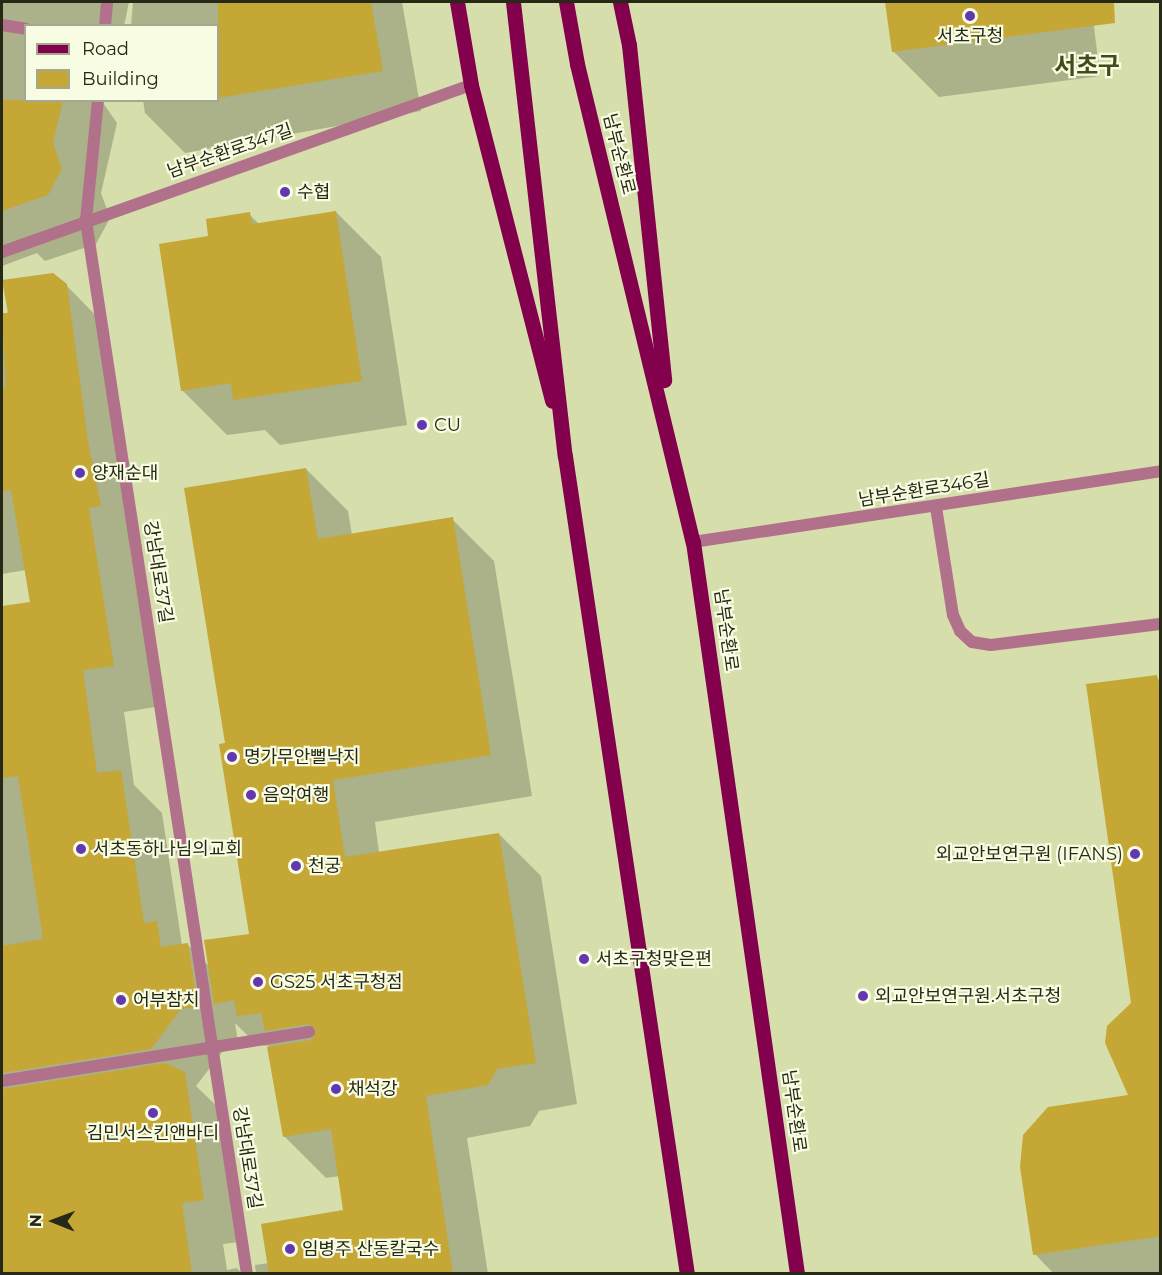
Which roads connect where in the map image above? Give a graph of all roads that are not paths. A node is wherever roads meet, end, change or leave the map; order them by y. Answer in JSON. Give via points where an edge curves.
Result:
{"nodes":[{"id":1,"x":107,"y":2,"type":"edge"},
{"id":2,"x":457,"y":2,"type":"edge"},
{"id":3,"x":513,"y":2,"type":"edge"},
{"id":4,"x":566,"y":2,"type":"edge"},
{"id":5,"x":620,"y":2,"type":"edge"},
{"id":6,"x":105,"y":24,"type":"edge"},
{"id":7,"x":2,"y":26,"type":"edge"},
{"id":8,"x":24,"y":29,"type":"edge"},
{"id":9,"x":471,"y":86,"type":"junction"},
{"id":10,"x":98,"y":102,"type":"edge"},
{"id":11,"x":86,"y":221,"type":"junction"},
{"id":12,"x":2,"y":252,"type":"edge"},
{"id":13,"x":670,"y":434,"type":"junction"},
{"id":14,"x":566,"y":456,"type":"junction"},
{"id":15,"x":1161,"y":471,"type":"edge"},
{"id":16,"x":936,"y":507,"type":"junction"},
{"id":17,"x":693,"y":542,"type":"junction"},
{"id":18,"x":1161,"y":624,"type":"edge"},
{"id":19,"x":309,"y":1032,"type":"dead end"},
{"id":20,"x":211,"y":1047,"type":"junction"},
{"id":21,"x":2,"y":1081,"type":"edge"},
{"id":22,"x":247,"y":1274,"type":"edge"},
{"id":23,"x":687,"y":1274,"type":"edge"},
{"id":24,"x":797,"y":1274,"type":"edge"}],
"edges":[{"from":1,"to":6,"type":"street"},
{"from":2,"to":9,"type":"main road"},
{"from":3,"to":14,"type":"main road"},
{"from":4,"to":13,"type":"main road","name":"남부순환로","via":[[577,64]]},
{"from":5,"to":13,"type":"main road","via":[[628,45]]},
{"from":7,"to":8,"type":"street"},
{"from":9,"to":11,"type":"street","name":"남부순환로347길"},
{"from":9,"to":14,"type":"main road"},
{"from":10,"to":11,"type":"street","name":"강남대로37길"},
{"from":11,"to":12,"type":"street","name":"남부순환로347길"},
{"from":11,"to":20,"type":"street","name":"강남대로37길"},
{"from":13,"to":17,"type":"main road","name":"남부순환로"},
{"from":14,"to":23,"type":"main road"},
{"from":15,"to":16,"type":"street","name":"남부순환로346길"},
{"from":16,"to":17,"type":"street","name":"남부순환로346길"},
{"from":16,"to":18,"type":"street","via":[[953,615],[960,631],[972,642],[991,645]]},
{"from":17,"to":24,"type":"main road","name":"남부순환로"},
{"from":19,"to":20,"type":"street"},
{"from":20,"to":21,"type":"street"},
{"from":20,"to":22,"type":"street","name":"강남대로37길"}]}
